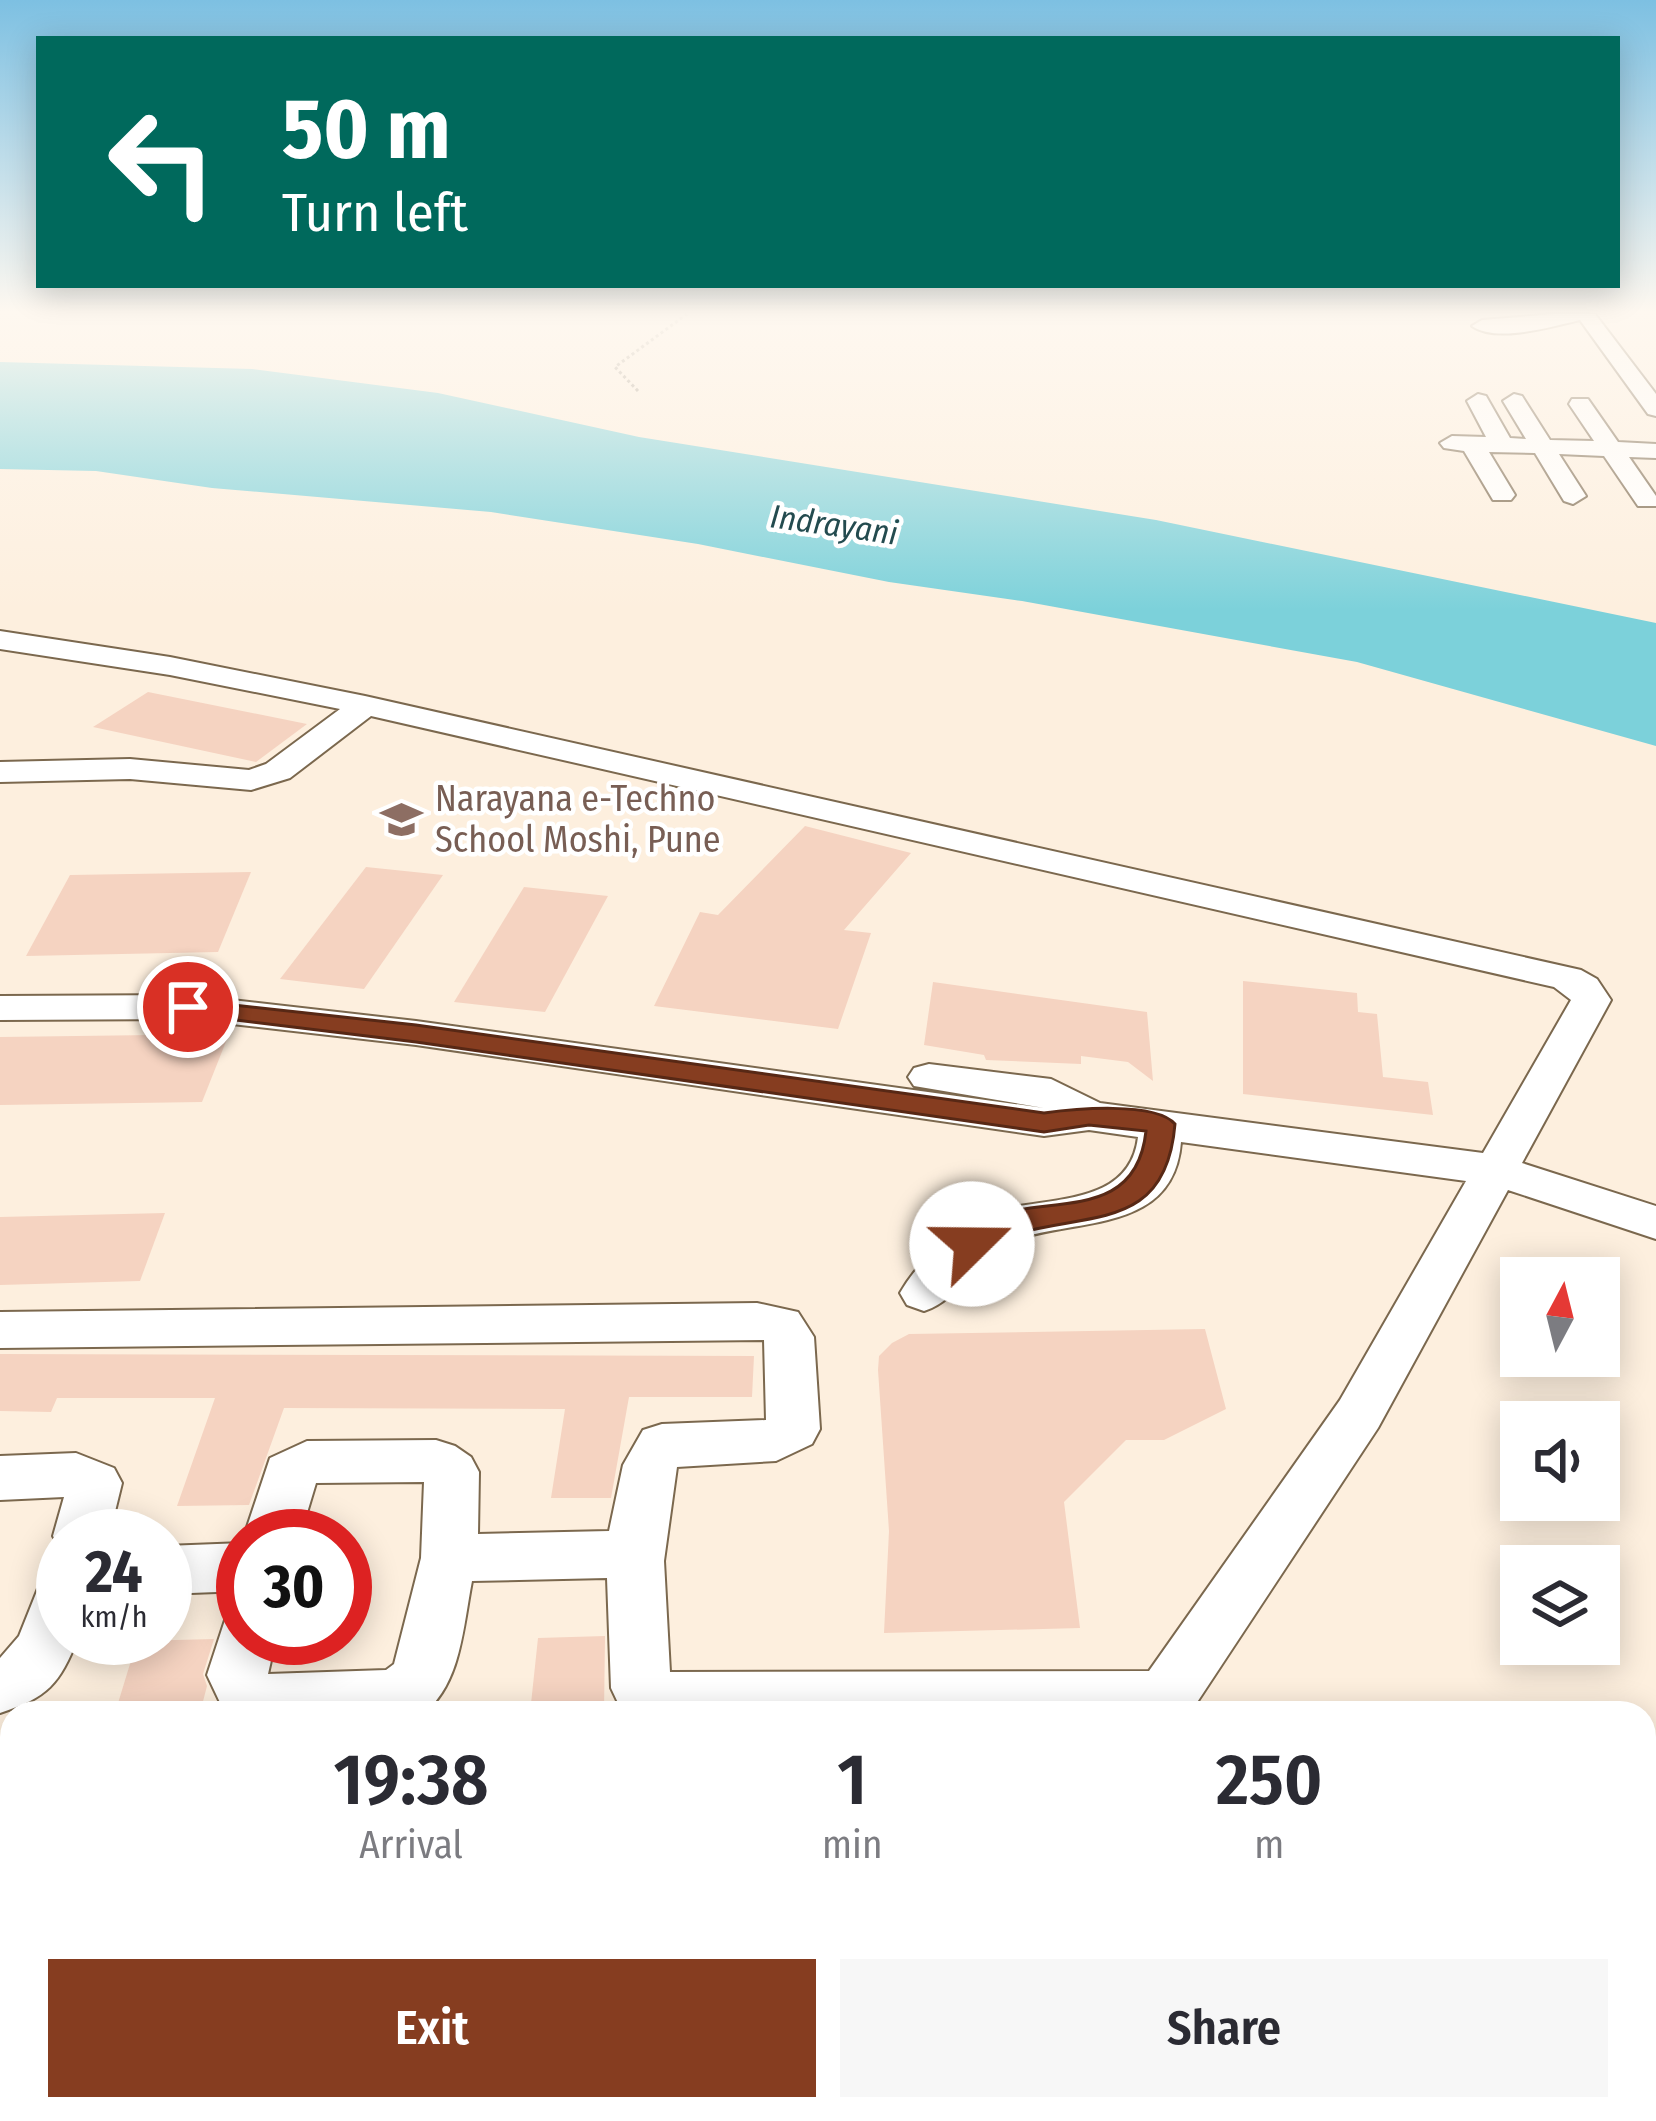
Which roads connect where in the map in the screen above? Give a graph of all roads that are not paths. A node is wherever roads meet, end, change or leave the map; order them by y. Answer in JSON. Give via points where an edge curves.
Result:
{"nodes":[{"id":1,"x":1485,"y":413,"type":"edge"},
{"id":2,"x":1521,"y":413,"type":"edge"},
{"id":3,"x":1586,"y":413,"type":"edge"},
{"id":4,"x":1502,"y":445,"type":"junction"},
{"id":5,"x":1542,"y":446,"type":"junction"},
{"id":6,"x":1611,"y":449,"type":"junction"},
{"id":7,"x":1656,"y":451,"type":"edge"},
{"id":8,"x":1502,"y":495,"type":"dead end"},
{"id":9,"x":1573,"y":496,"type":"dead end"},
{"id":10,"x":1647,"y":501,"type":"dead end"},
{"id":11,"x":0,"y":640,"type":"edge"},
{"id":12,"x":364,"y":705,"type":"junction"},
{"id":13,"x":0,"y":772,"type":"edge"},
{"id":14,"x":0,"y":991,"type":"edge"},
{"id":15,"x":0,"y":1008,"type":"edge"},
{"id":16,"x":286,"y":1008,"type":"junction"},
{"id":17,"x":1161,"y":1124,"type":"junction"},
{"id":18,"x":1496,"y":1170,"type":"junction"},
{"id":19,"x":1656,"y":1223,"type":"edge"},
{"id":20,"x":924,"y":1293,"type":"dead end"},
{"id":21,"x":0,"y":1330,"type":"edge"},
{"id":22,"x":0,"y":1478,"type":"edge"},
{"id":23,"x":88,"y":1509,"type":"edge"},
{"id":24,"x":279,"y":1509,"type":"edge"},
{"id":25,"x":635,"y":1553,"type":"junction"},
{"id":26,"x":449,"y":1558,"type":"junction"},
{"id":27,"x":36,"y":1665,"type":"edge"},
{"id":28,"x":239,"y":1665,"type":"edge"},
{"id":29,"x":0,"y":1686,"type":"edge"},
{"id":30,"x":263,"y":1701,"type":"edge"},
{"id":31,"x":292,"y":1701,"type":"edge"},
{"id":32,"x":671,"y":1701,"type":"edge"},
{"id":33,"x":1162,"y":1701,"type":"edge"}],
"edges":[{"from":1,"to":4,"type":"street"},
{"from":2,"to":5,"type":"street"},
{"from":3,"to":6,"type":"street"},
{"from":4,"to":5,"type":"street"},
{"from":4,"to":8,"type":"street","via":[[1462,443]]},
{"from":5,"to":6,"type":"street"},
{"from":5,"to":9,"type":"street"},
{"from":6,"to":7,"type":"street"},
{"from":6,"to":10,"type":"street"},
{"from":11,"to":12,"type":"street"},
{"from":12,"to":13,"type":"street","via":[[278,771],[251,780],[130,769]]},
{"from":12,"to":18,"type":"street","via":[[1567,978],[1592,1000]]},
{"from":14,"to":16,"type":"street","via":[[202,988]]},
{"from":15,"to":16,"type":"street"},
{"from":16,"to":17,"type":"street","via":[[821,1077],[1044,1123],[1089,1116]]},
{"from":17,"to":18,"type":"street"},
{"from":17,"to":20,"type":"street","via":[[1145,1182],[1116,1203],[992,1229]]},
{"from":18,"to":19,"type":"street"},
{"from":18,"to":33,"type":"street","via":[[1360,1414]]},
{"from":21,"to":25,"type":"street","via":[[780,1325],[789,1336],[793,1429],[776,1440],[662,1445],[648,1460]]},
{"from":22,"to":23,"type":"street","via":[[76,1475],[95,1483]]},
{"from":24,"to":26,"type":"street","via":[[289,1473],[307,1462],[436,1461],[452,1472]]},
{"from":25,"to":26,"type":"street"},
{"from":25,"to":32,"type":"street","via":[[640,1688]]},
{"from":26,"to":31,"type":"street","via":[[421,1679],[398,1697]]},
{"from":27,"to":29,"type":"street","via":[[17,1683]]},
{"from":28,"to":30,"type":"street","via":[[248,1696]]}]}
